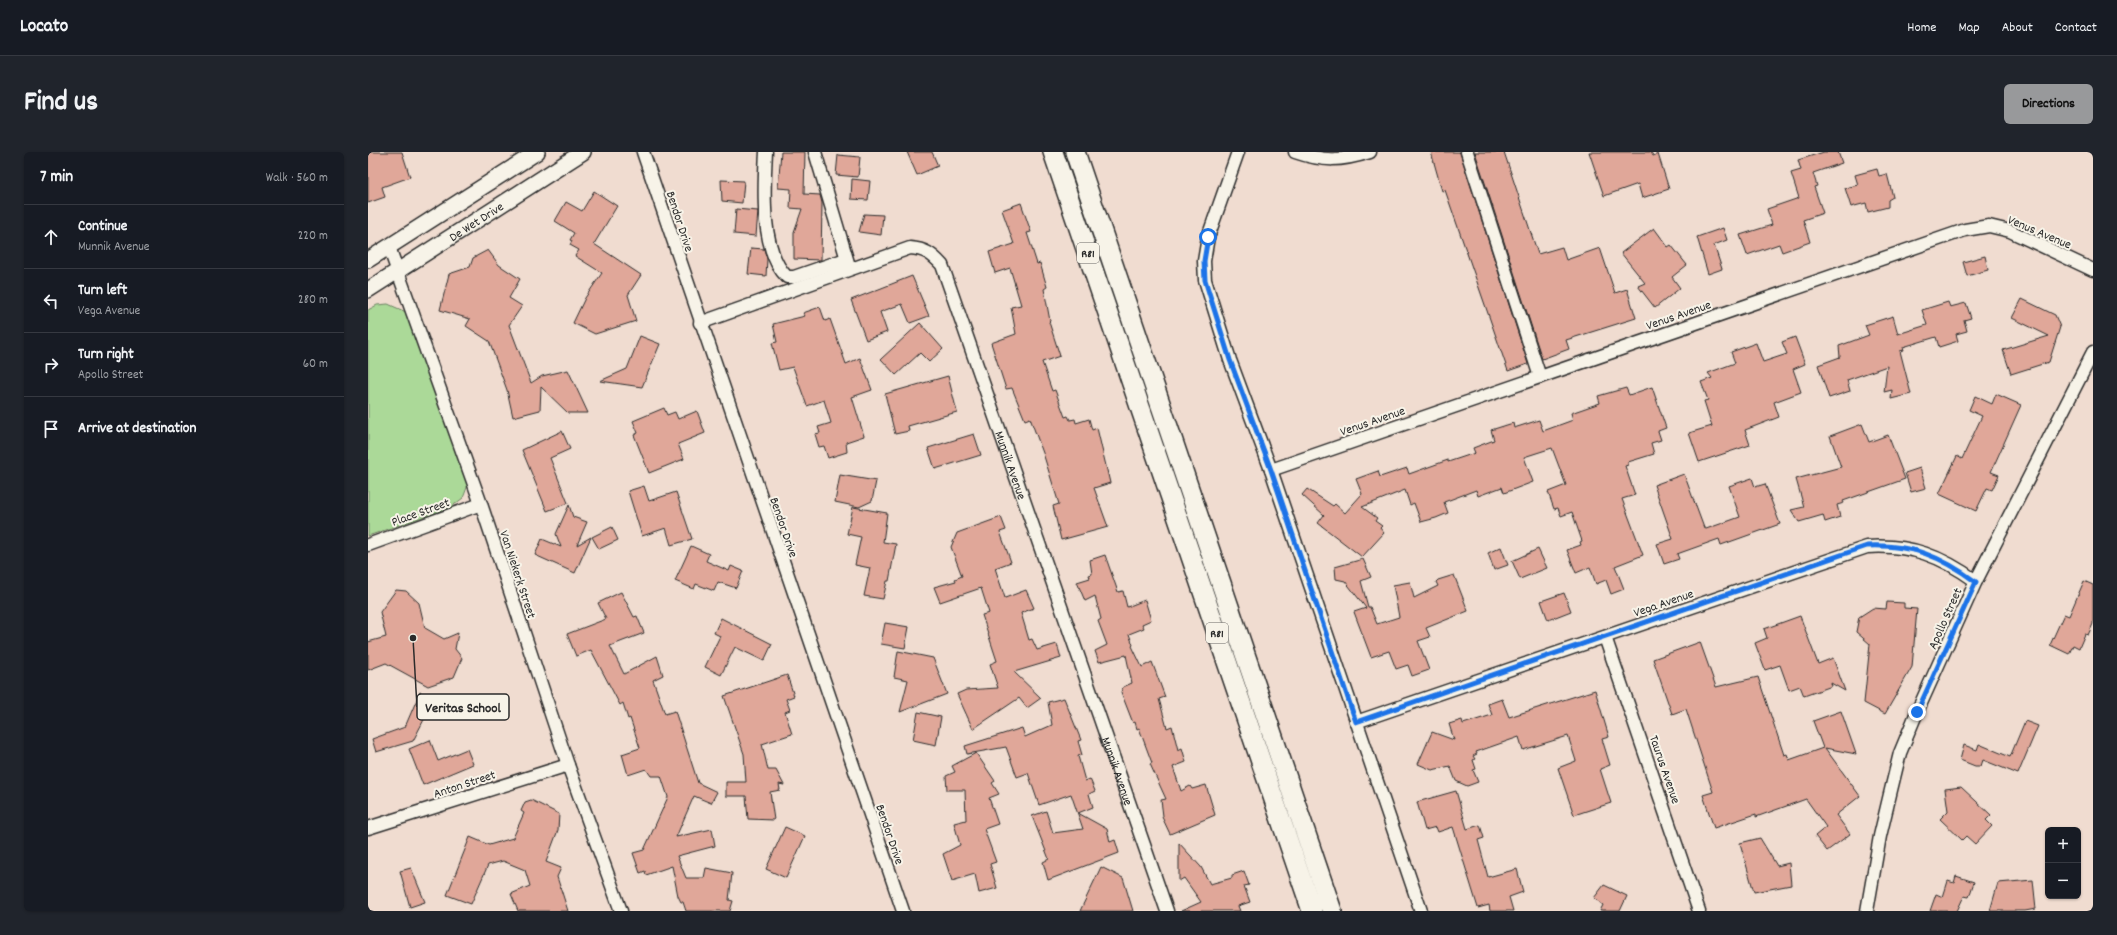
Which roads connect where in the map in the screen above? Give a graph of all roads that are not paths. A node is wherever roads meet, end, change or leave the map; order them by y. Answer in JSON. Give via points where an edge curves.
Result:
{"nodes":[{"id":1,"x":538,"y":152,"type":"edge"},
{"id":2,"x":583,"y":152,"type":"edge"},
{"id":3,"x":643,"y":152,"type":"edge"},
{"id":4,"x":766,"y":152,"type":"edge"},
{"id":5,"x":815,"y":152,"type":"edge"},
{"id":6,"x":1053,"y":152,"type":"edge"},
{"id":7,"x":1075,"y":152,"type":"edge"},
{"id":8,"x":1238,"y":152,"type":"edge"},
{"id":9,"x":1295,"y":152,"type":"edge"},
{"id":10,"x":1370,"y":152,"type":"edge"},
{"id":11,"x":1467,"y":152,"type":"edge"},
{"id":12,"x":389,"y":247,"type":"junction"},
{"id":13,"x":368,"y":260,"type":"edge"},
{"id":14,"x":848,"y":264,"type":"junction"},
{"id":15,"x":398,"y":270,"type":"junction"},
{"id":16,"x":2093,"y":270,"type":"edge"},
{"id":17,"x":368,"y":290,"type":"edge"},
{"id":18,"x":700,"y":323,"type":"junction"},
{"id":19,"x":2093,"y":352,"type":"edge"},
{"id":20,"x":1540,"y":376,"type":"junction"},
{"id":21,"x":1271,"y":470,"type":"junction"},
{"id":22,"x":481,"y":504,"type":"junction"},
{"id":23,"x":368,"y":545,"type":"edge"},
{"id":24,"x":1976,"y":582,"type":"junction"},
{"id":25,"x":1605,"y":637,"type":"junction"},
{"id":26,"x":1356,"y":722,"type":"junction"},
{"id":27,"x":568,"y":765,"type":"junction"},
{"id":28,"x":368,"y":828,"type":"edge"},
{"id":29,"x":621,"y":911,"type":"edge"},
{"id":30,"x":903,"y":911,"type":"edge"},
{"id":31,"x":1167,"y":911,"type":"edge"},
{"id":32,"x":1312,"y":911,"type":"edge"},
{"id":33,"x":1332,"y":911,"type":"edge"},
{"id":34,"x":1420,"y":911,"type":"edge"},
{"id":35,"x":1699,"y":911,"type":"edge"},
{"id":36,"x":1867,"y":911,"type":"edge"}],
"edges":[{"from":1,"to":12,"type":"street","name":"De Wet Drive"},
{"from":2,"to":15,"type":"street","name":"De Wet Drive"},
{"from":3,"to":18,"type":"street","name":"Bendor Drive"},
{"from":4,"to":14,"type":"street","via":[[764,211],[768,233],[782,272],[787,277],[794,277]]},
{"from":5,"to":14,"type":"street"},
{"from":6,"to":32,"type":"main road","number":"R81"},
{"from":7,"to":33,"type":"main road","number":"R81"},
{"from":8,"to":21,"type":"street","via":[[1208,237],[1204,261],[1205,280],[1230,360]]},
{"from":9,"to":10,"type":"street","via":[[1332,160]]},
{"from":11,"to":20,"type":"street"},
{"from":12,"to":13,"type":"street","name":"De Wet Drive"},
{"from":12,"to":15,"type":"street","name":"Van Niekerk Street"},
{"from":14,"to":18,"type":"street","name":"Munnik Avenue"},
{"from":14,"to":31,"type":"street","name":"Munnik Avenue","via":[[910,248],[922,249],[932,254],[942,265]]},
{"from":15,"to":17,"type":"street","name":"De Wet Drive"},
{"from":15,"to":22,"type":"street","name":"Van Niekerk Street"},
{"from":16,"to":20,"type":"street","name":"Venus Avenue","via":[[2010,231],[1989,226],[1965,230]]},
{"from":18,"to":30,"type":"street","name":"Bendor Drive"},
{"from":19,"to":24,"type":"street","name":"Apollo Street"},
{"from":20,"to":21,"type":"street","name":"Venus Avenue"},
{"from":21,"to":26,"type":"street"},
{"from":22,"to":23,"type":"street","name":"Place Street"},
{"from":22,"to":27,"type":"street","name":"Van Niekerk Street"},
{"from":24,"to":25,"type":"street","name":"Vega Avenue","via":[[1956,567],[1919,550],[1887,545],[1867,546]]},
{"from":24,"to":36,"type":"street","name":"Apollo Street","via":[[1900,753],[1880,836]]},
{"from":25,"to":26,"type":"street","name":"Vega Avenue"},
{"from":25,"to":35,"type":"street","name":"Taurus Avenue"},
{"from":26,"to":34,"type":"street"},
{"from":27,"to":28,"type":"street","name":"Anton Street"},
{"from":27,"to":29,"type":"street","name":"Van Niekerk Street"}]}
